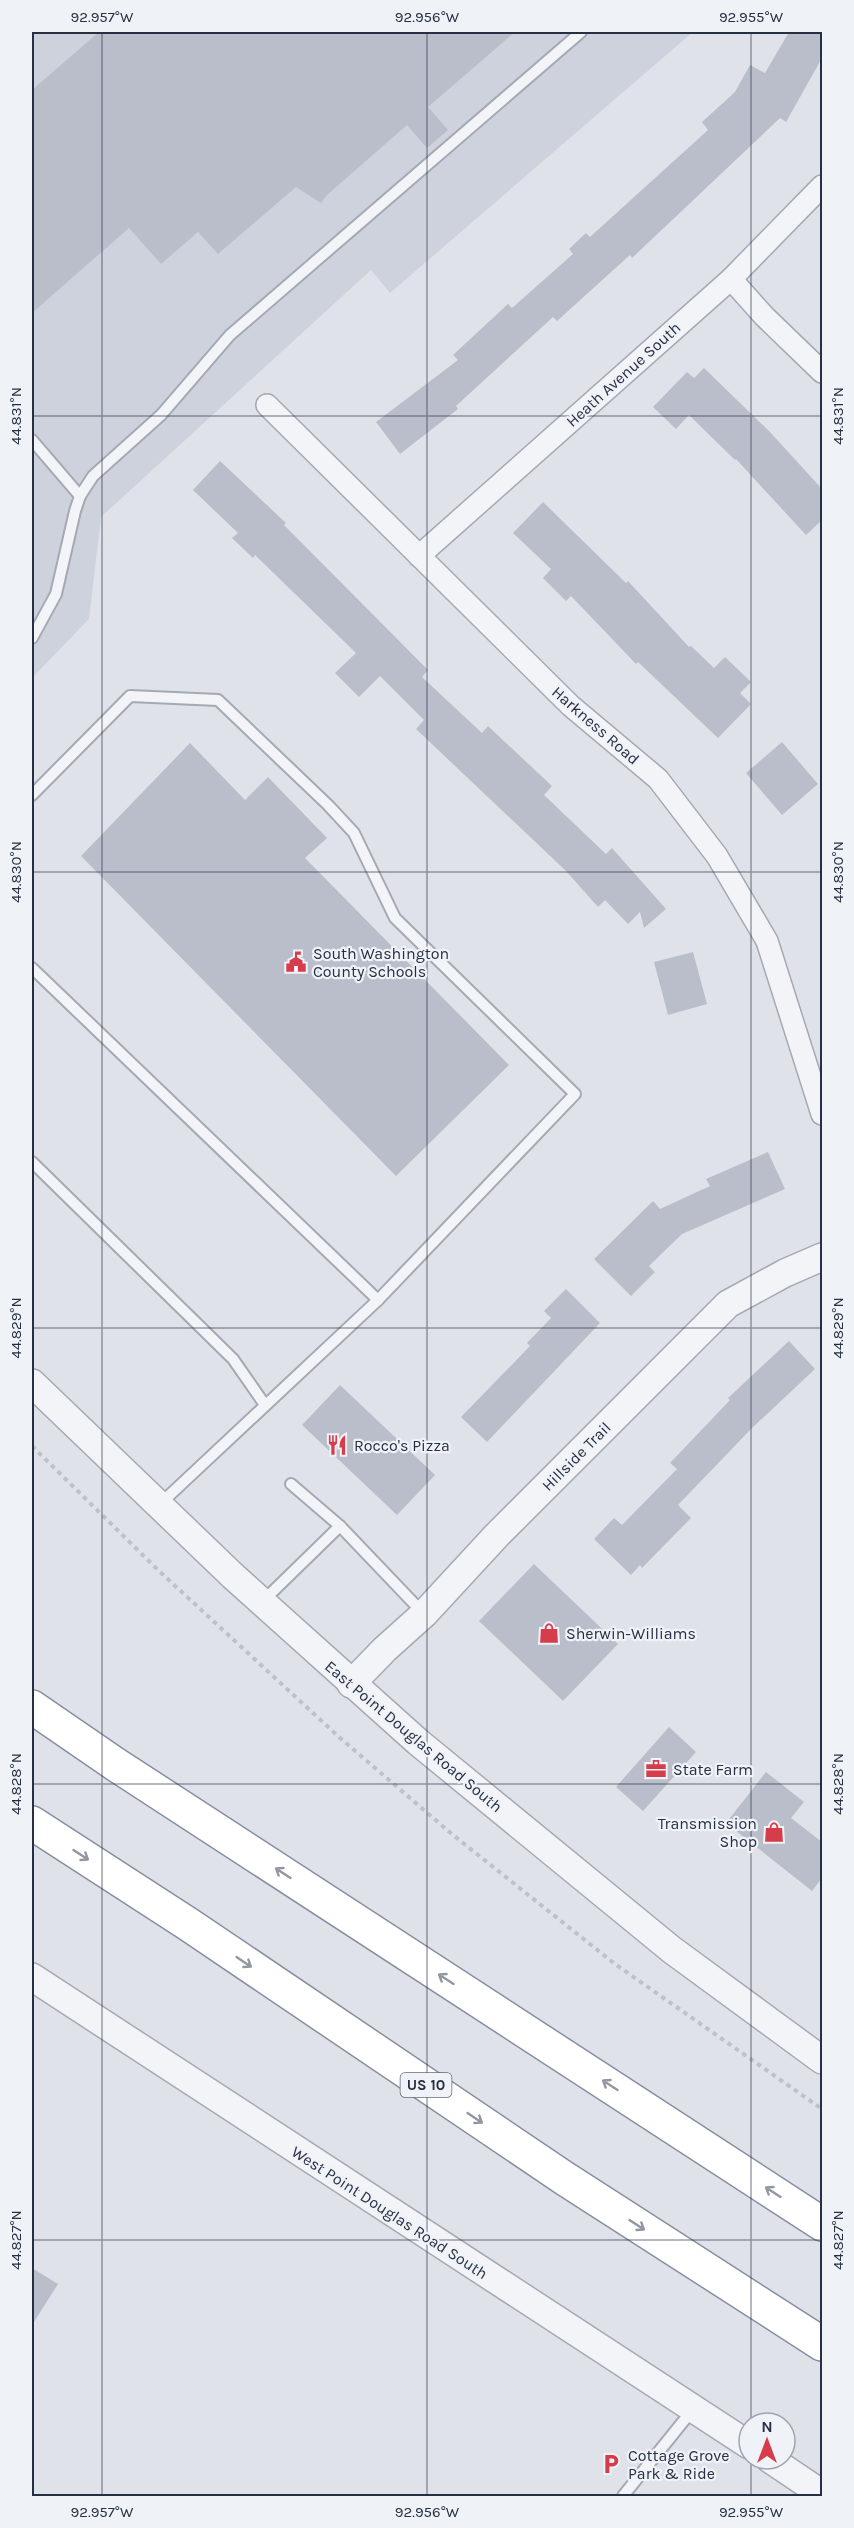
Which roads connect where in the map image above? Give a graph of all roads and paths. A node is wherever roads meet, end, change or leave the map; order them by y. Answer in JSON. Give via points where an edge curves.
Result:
{"nodes":[{"id":1,"x":581,"y":32,"type":"edge"},
{"id":2,"x":822,"y":186,"type":"edge"},
{"id":3,"x":731,"y":279,"type":"junction"},
{"id":4,"x":822,"y":372,"type":"edge"},
{"id":5,"x":267,"y":405,"type":"dead end"},
{"id":6,"x":32,"y":440,"type":"edge"},
{"id":7,"x":80,"y":496,"type":"junction"},
{"id":8,"x":419,"y":556,"type":"junction"},
{"id":9,"x":32,"y":638,"type":"edge"},
{"id":10,"x":32,"y":795,"type":"edge"},
{"id":11,"x":32,"y":968,"type":"edge"},
{"id":12,"x":822,"y":1114,"type":"edge"},
{"id":13,"x":32,"y":1162,"type":"edge"},
{"id":14,"x":822,"y":1257,"type":"edge"},
{"id":15,"x":378,"y":1300,"type":"junction"},
{"id":16,"x":32,"y":1383,"type":"edge"},
{"id":17,"x":265,"y":1405,"type":"junction"},
{"id":18,"x":32,"y":1446,"type":"edge"},
{"id":19,"x":291,"y":1484,"type":"dead end"},
{"id":20,"x":158,"y":1505,"type":"junction"},
{"id":21,"x":339,"y":1526,"type":"junction"},
{"id":22,"x":261,"y":1602,"type":"junction"},
{"id":23,"x":424,"y":1614,"type":"junction"},
{"id":24,"x":351,"y":1684,"type":"junction"},
{"id":25,"x":32,"y":1707,"type":"edge"},
{"id":26,"x":32,"y":1823,"type":"edge"},
{"id":27,"x":32,"y":1977,"type":"edge"},
{"id":28,"x":822,"y":2060,"type":"edge"},
{"id":29,"x":822,"y":2109,"type":"edge"},
{"id":30,"x":822,"y":2224,"type":"edge"},
{"id":31,"x":822,"y":2344,"type":"edge"},
{"id":32,"x":694,"y":2408,"type":"junction"},
{"id":33,"x":737,"y":2437,"type":"edge"},
{"id":34,"x":788,"y":2471,"type":"edge"},
{"id":35,"x":822,"y":2494,"type":"edge"},
{"id":36,"x":624,"y":2496,"type":"edge"}],
"edges":[{"from":1,"to":7,"type":"lane","via":[[230,335],[174,402],[93,476]]},
{"from":2,"to":3,"type":"street","name":"Heath Avenue South"},
{"from":3,"to":4,"type":"street"},
{"from":3,"to":8,"type":"street","name":"Heath Avenue South"},
{"from":5,"to":8,"type":"street","name":"Harkness Road"},
{"from":6,"to":7,"type":"lane"},
{"from":7,"to":9,"type":"lane","via":[[59,585]]},
{"from":8,"to":12,"type":"street","name":"Harkness Road","via":[[570,706],[658,779],[717,856],[767,940]]},
{"from":10,"to":15,"type":"lane","via":[[130,696],[218,700],[354,832],[395,918],[575,1094]]},
{"from":11,"to":15,"type":"lane"},
{"from":13,"to":17,"type":"lane","via":[[233,1359]]},
{"from":14,"to":23,"type":"street","name":"Hillside Trail","via":[[728,1304],[496,1535]]},
{"from":15,"to":17,"type":"lane"},
{"from":16,"to":20,"type":"street","name":"East Point Douglas Road South"},
{"from":17,"to":20,"type":"lane"},
{"from":18,"to":29,"type":"path","via":[[305,1706],[453,1834],[615,1964]]},
{"from":19,"to":21,"type":"lane"},
{"from":20,"to":22,"type":"street","name":"East Point Douglas Road South"},
{"from":21,"to":22,"type":"lane"},
{"from":21,"to":23,"type":"lane"},
{"from":22,"to":24,"type":"street","name":"East Point Douglas Road South"},
{"from":23,"to":24,"type":"street","name":"Hillside Trail"},
{"from":24,"to":28,"type":"street","name":"East Point Douglas Road South","via":[[672,1950]]},
{"from":30,"to":25,"type":"highway","one_way":true},
{"from":26,"to":31,"type":"highway","number":"US 10","one_way":true,"via":[[564,2178]]},
{"from":27,"to":32,"type":"street","name":"West Point Douglas Road South"},
{"from":32,"to":33,"type":"street","name":"West Point Douglas Road South"},
{"from":32,"to":36,"type":"lane"},
{"from":34,"to":35,"type":"street"}]}
